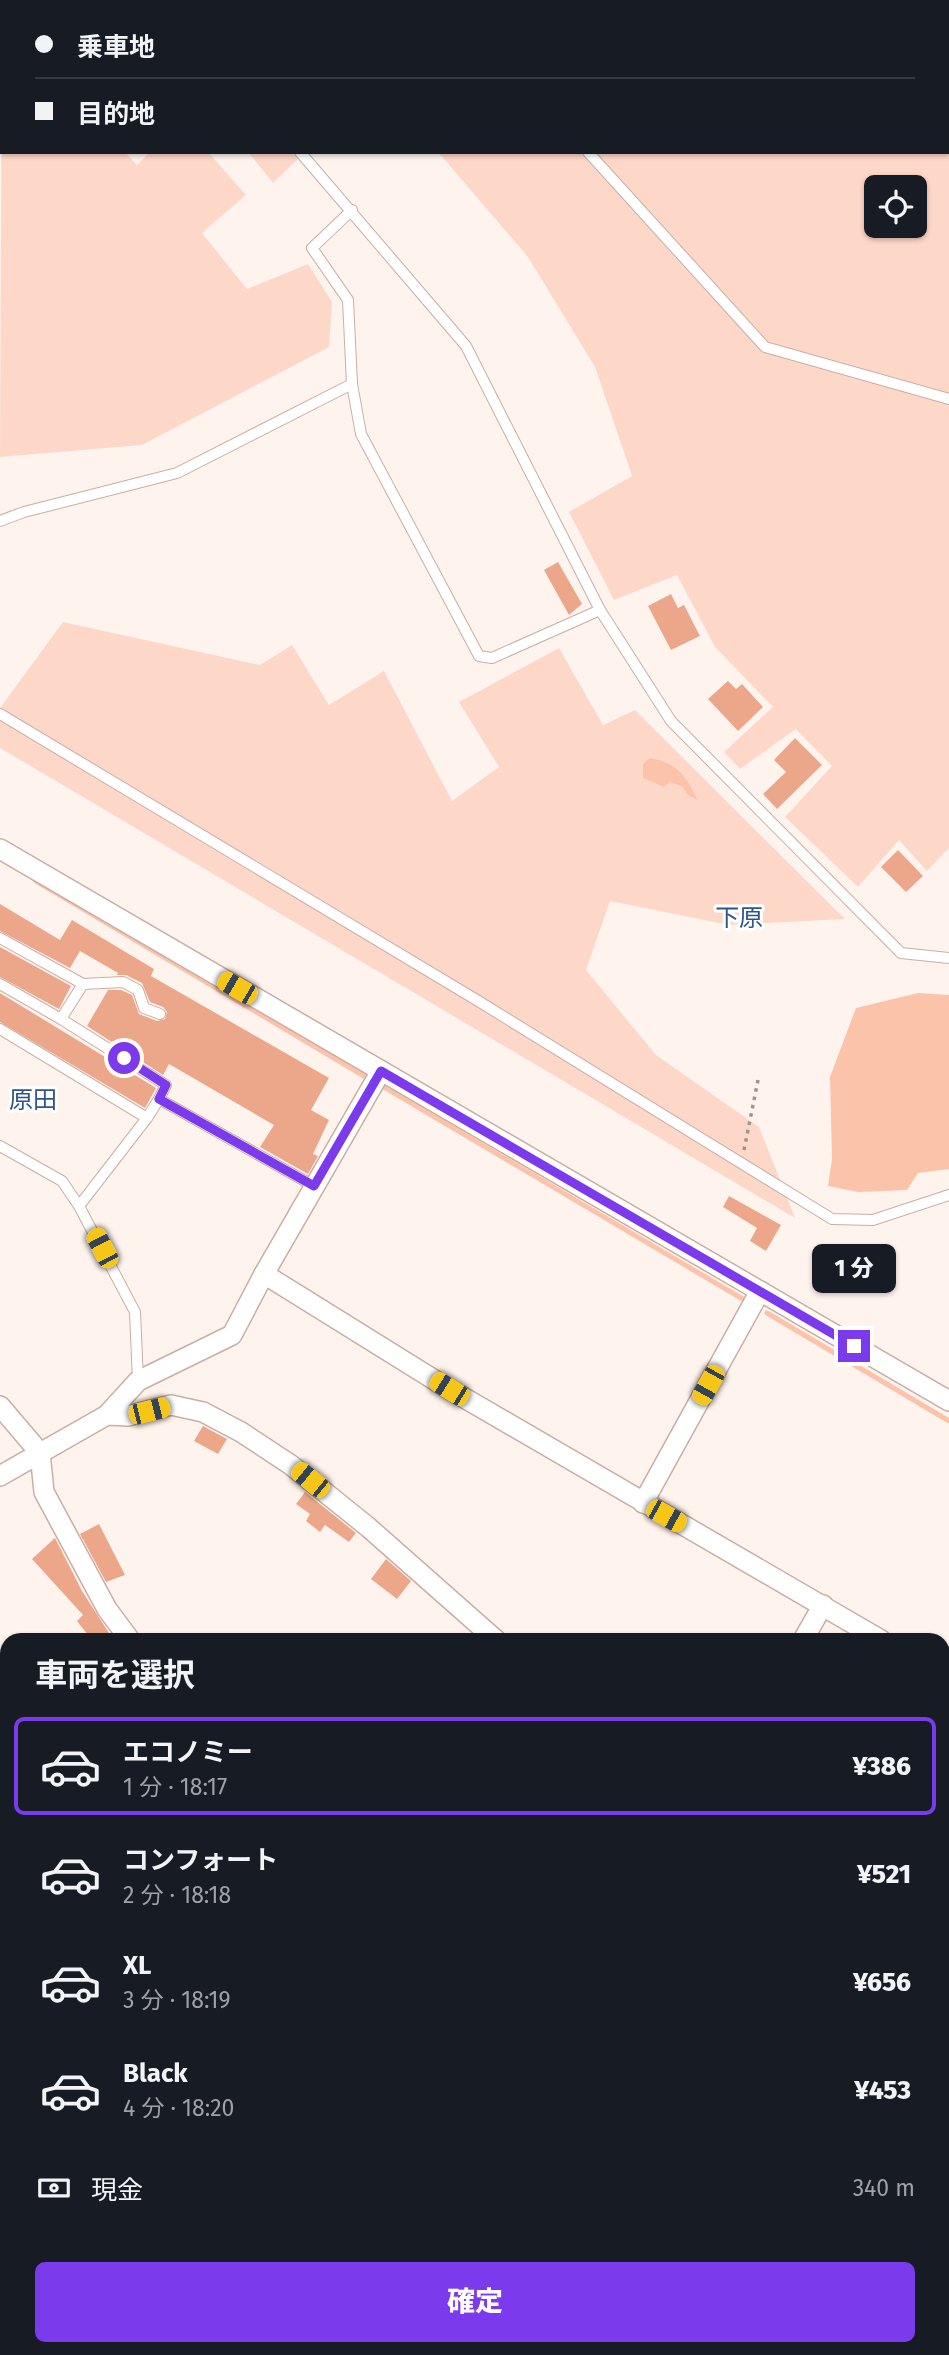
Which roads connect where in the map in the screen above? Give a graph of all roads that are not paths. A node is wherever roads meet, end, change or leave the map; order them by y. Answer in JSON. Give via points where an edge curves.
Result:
{"nodes":[{"id":1,"x":302,"y":154,"type":"edge"},
{"id":2,"x":589,"y":154,"type":"edge"},
{"id":3,"x":352,"y":210,"type":"junction"},
{"id":4,"x":352,"y":384,"type":"junction"},
{"id":5,"x":949,"y":399,"type":"edge"},
{"id":6,"x":0,"y":521,"type":"edge"},
{"id":7,"x":600,"y":610,"type":"junction"},
{"id":8,"x":0,"y":714,"type":"edge"},
{"id":9,"x":0,"y":849,"type":"edge"},
{"id":10,"x":0,"y":938,"type":"edge"},
{"id":11,"x":949,"y":958,"type":"edge"},
{"id":12,"x":0,"y":984,"type":"edge"},
{"id":13,"x":83,"y":984,"type":"junction"},
{"id":14,"x":160,"y":1014,"type":"dead end"},
{"id":15,"x":61,"y":1019,"type":"junction"},
{"id":16,"x":0,"y":1029,"type":"edge"},
{"id":17,"x":381,"y":1071,"type":"junction"},
{"id":18,"x":159,"y":1099,"type":"junction"},
{"id":19,"x":147,"y":1118,"type":"junction"},
{"id":20,"x":0,"y":1146,"type":"edge"},
{"id":21,"x":314,"y":1186,"type":"junction"},
{"id":22,"x":949,"y":1195,"type":"edge"},
{"id":23,"x":79,"y":1206,"type":"junction"},
{"id":24,"x":264,"y":1274,"type":"junction"},
{"id":25,"x":760,"y":1291,"type":"junction"},
{"id":26,"x":138,"y":1381,"type":"junction"},
{"id":27,"x":949,"y":1401,"type":"edge"},
{"id":28,"x":0,"y":1406,"type":"edge"},
{"id":29,"x":107,"y":1415,"type":"junction"},
{"id":30,"x":40,"y":1452,"type":"junction"},
{"id":31,"x":0,"y":1476,"type":"edge"},
{"id":32,"x":643,"y":1503,"type":"junction"},
{"id":33,"x":823,"y":1605,"type":"junction"},
{"id":34,"x":125,"y":1633,"type":"edge"},
{"id":35,"x":488,"y":1633,"type":"edge"},
{"id":36,"x":807,"y":1633,"type":"edge"},
{"id":37,"x":869,"y":1633,"type":"edge"}],
"edges":[{"from":1,"to":3,"type":"lane"},
{"from":2,"to":5,"type":"lane","via":[[765,348]]},
{"from":3,"to":4,"type":"lane","via":[[312,248],[348,300]]},
{"from":3,"to":7,"type":"lane","via":[[466,346]]},
{"from":4,"to":6,"type":"lane","via":[[177,473]]},
{"from":4,"to":7,"type":"lane","via":[[361,434],[479,656],[492,658]]},
{"from":7,"to":11,"type":"lane","via":[[671,721],[901,953]]},
{"from":8,"to":22,"type":"lane","via":[[832,1219],[873,1220]]},
{"from":9,"to":17,"type":"street"},
{"from":10,"to":13,"type":"lane"},
{"from":12,"to":15,"type":"lane"},
{"from":13,"to":14,"type":"lane","via":[[123,982],[138,990],[144,1008]]},
{"from":13,"to":15,"type":"lane"},
{"from":15,"to":18,"type":"lane","via":[[166,1085]]},
{"from":16,"to":19,"type":"lane"},
{"from":17,"to":21,"type":"street"},
{"from":17,"to":25,"type":"street"},
{"from":18,"to":19,"type":"lane"},
{"from":18,"to":21,"type":"lane"},
{"from":19,"to":23,"type":"lane"},
{"from":20,"to":23,"type":"lane","via":[[62,1181]]},
{"from":21,"to":24,"type":"street"},
{"from":23,"to":26,"type":"lane","via":[[135,1312]]},
{"from":24,"to":26,"type":"street","via":[[232,1335]]},
{"from":24,"to":32,"type":"street"},
{"from":25,"to":27,"type":"street"},
{"from":25,"to":32,"type":"street"},
{"from":26,"to":29,"type":"street"},
{"from":28,"to":30,"type":"street"},
{"from":29,"to":30,"type":"street"},
{"from":29,"to":35,"type":"street","via":[[128,1416],[171,1405],[203,1412],[241,1432],[291,1465],[368,1527]]},
{"from":30,"to":31,"type":"street"},
{"from":30,"to":34,"type":"street","via":[[44,1492],[107,1609]]},
{"from":32,"to":33,"type":"street"},
{"from":33,"to":36,"type":"street"},
{"from":33,"to":37,"type":"street"}]}
